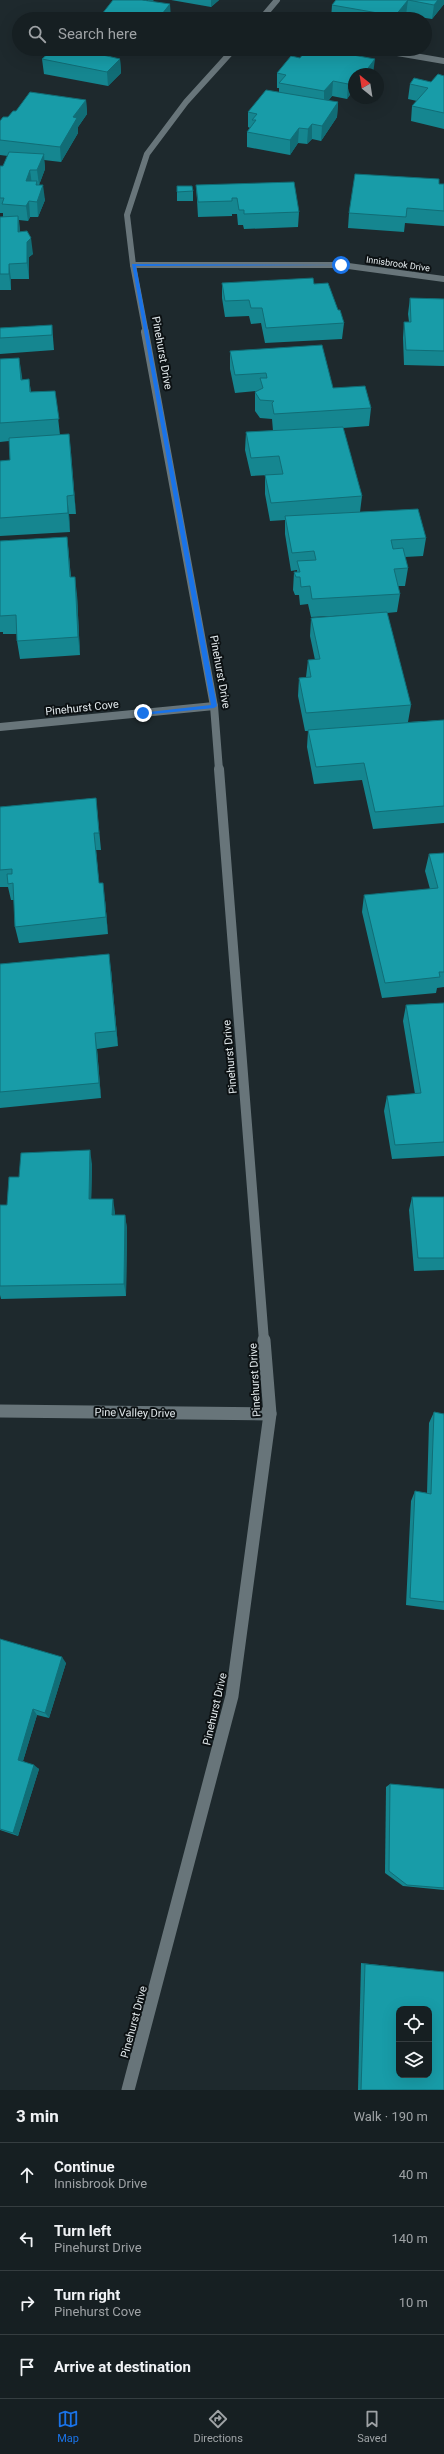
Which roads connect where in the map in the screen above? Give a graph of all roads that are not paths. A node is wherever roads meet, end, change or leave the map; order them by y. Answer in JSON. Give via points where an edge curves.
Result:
{"nodes":[{"id":1,"x":277,"y":0,"type":"edge"},
{"id":2,"x":266,"y":12,"type":"edge"},
{"id":3,"x":228,"y":56,"type":"edge"},
{"id":4,"x":415,"y":56,"type":"edge"},
{"id":5,"x":444,"y":61,"type":"edge"},
{"id":6,"x":133,"y":265,"type":"junction"},
{"id":7,"x":444,"y":279,"type":"edge"},
{"id":8,"x":214,"y":706,"type":"junction"},
{"id":9,"x":0,"y":727,"type":"edge"},
{"id":10,"x":0,"y":1411,"type":"edge"},
{"id":11,"x":270,"y":1414,"type":"junction"},
{"id":12,"x":128,"y":2090,"type":"edge"}],
"edges":[{"from":1,"to":2,"type":"street"},
{"from":3,"to":6,"type":"street","name":"Pinehurst Drive","via":[[186,102],[147,154],[127,215]]},
{"from":4,"to":5,"type":"street"},
{"from":6,"to":7,"type":"street","name":"Innisbrook Drive","via":[[341,265]]},
{"from":6,"to":8,"type":"street","name":"Pinehurst Drive"},
{"from":8,"to":9,"type":"street","name":"Pinehurst Cove"},
{"from":8,"to":11,"type":"street","name":"Pinehurst Drive"},
{"from":10,"to":11,"type":"street","name":"Pine Valley Drive"},
{"from":11,"to":12,"type":"street","name":"Pinehurst Drive","via":[[232,1696]]}]}
